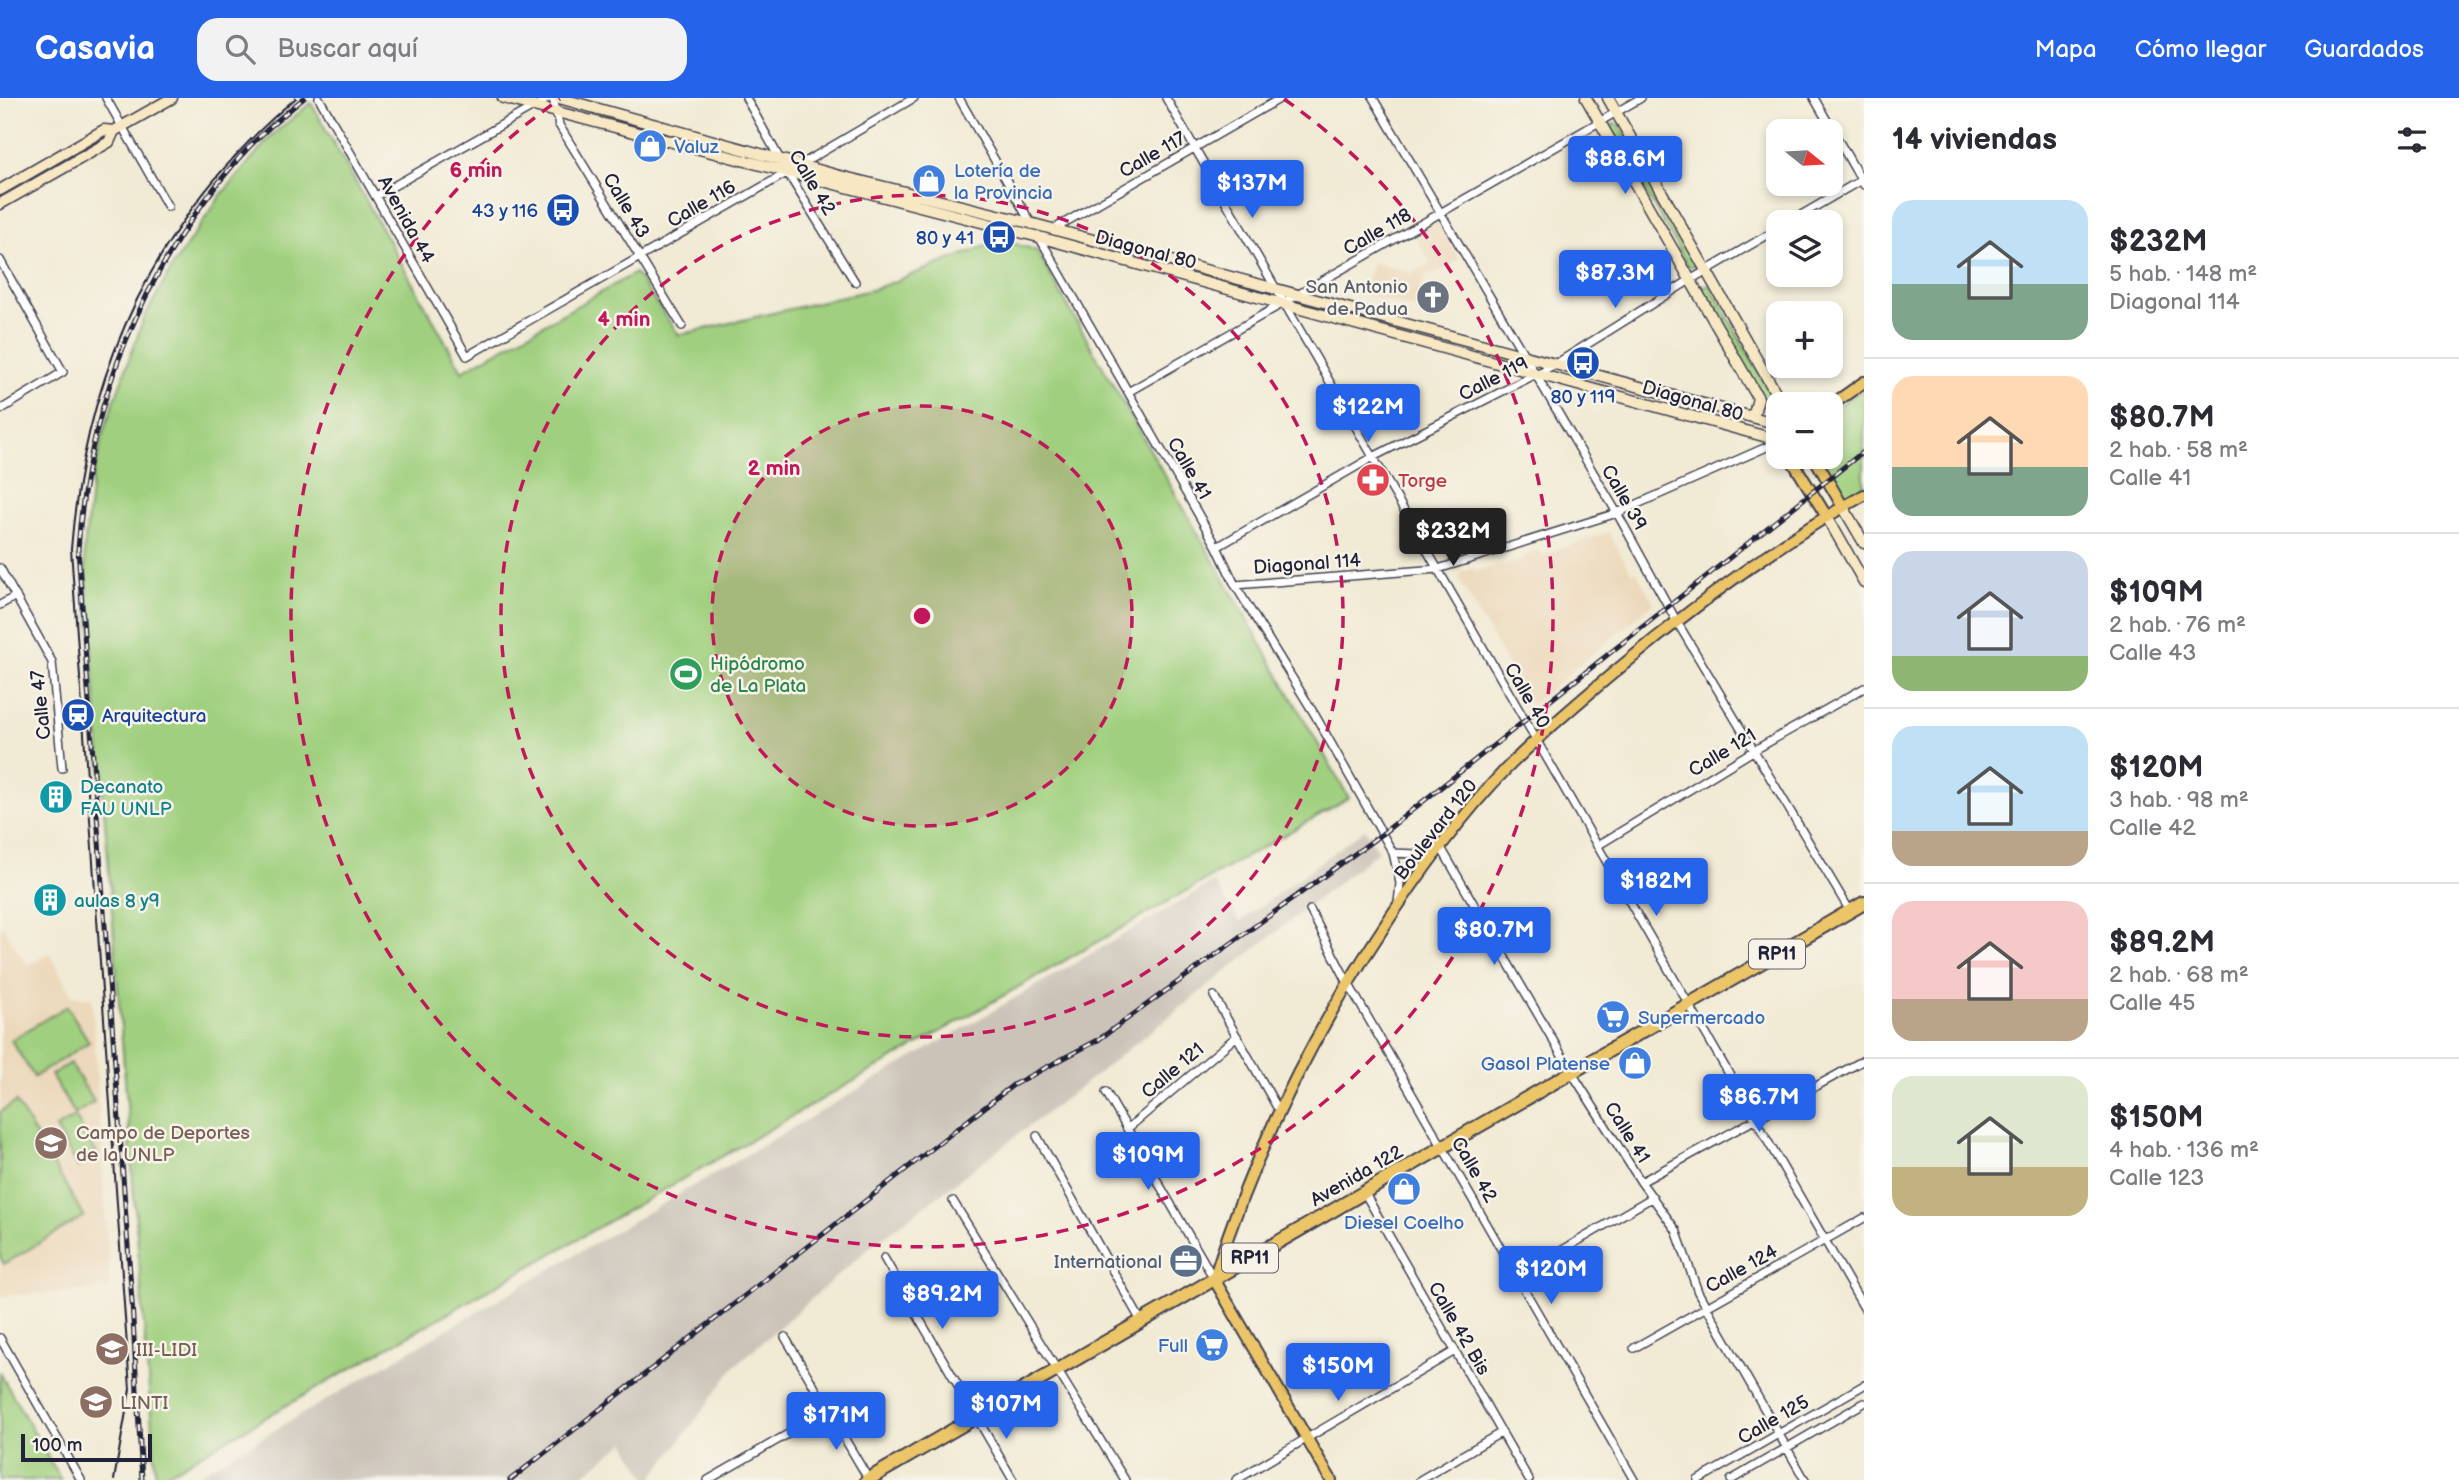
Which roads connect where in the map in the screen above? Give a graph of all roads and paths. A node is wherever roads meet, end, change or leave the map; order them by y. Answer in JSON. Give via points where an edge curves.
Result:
{"nodes":[{"id":1,"x":106,"y":98,"type":"edge"},
{"id":2,"x":172,"y":98,"type":"edge"},
{"id":3,"x":319,"y":98,"type":"edge"},
{"id":4,"x":503,"y":98,"type":"edge"},
{"id":5,"x":551,"y":98,"type":"edge"},
{"id":6,"x":559,"y":98,"type":"edge"},
{"id":7,"x":746,"y":98,"type":"edge"},
{"id":8,"x":914,"y":98,"type":"edge"},
{"id":9,"x":959,"y":98,"type":"edge"},
{"id":10,"x":1166,"y":98,"type":"edge"},
{"id":11,"x":1281,"y":98,"type":"edge"},
{"id":12,"x":1373,"y":98,"type":"edge"},
{"id":13,"x":1586,"y":98,"type":"edge"},
{"id":14,"x":1608,"y":98,"type":"edge"},
{"id":15,"x":1641,"y":98,"type":"edge"},
{"id":16,"x":1814,"y":98,"type":"edge"},
{"id":17,"x":534,"y":106,"type":"junction"},
{"id":18,"x":555,"y":112,"type":"junction"},
{"id":19,"x":1616,"y":112,"type":"junction"},
{"id":20,"x":1600,"y":122,"type":"junction"},
{"id":21,"x":118,"y":129,"type":"junction"},
{"id":22,"x":1194,"y":148,"type":"junction"},
{"id":23,"x":780,"y":160,"type":"junction"},
{"id":24,"x":800,"y":165,"type":"junction"},
{"id":25,"x":788,"y":172,"type":"junction"},
{"id":26,"x":1863,"y":181,"type":"edge"},
{"id":27,"x":0,"y":190,"type":"edge"},
{"id":28,"x":376,"y":196,"type":"junction"},
{"id":29,"x":0,"y":204,"type":"edge"},
{"id":30,"x":168,"y":207,"type":"dead end"},
{"id":31,"x":1811,"y":210,"type":"edge"},
{"id":32,"x":1441,"y":212,"type":"junction"},
{"id":33,"x":1030,"y":223,"type":"junction"},
{"id":34,"x":1054,"y":229,"type":"junction"},
{"id":35,"x":1766,"y":236,"type":"edge"},
{"id":36,"x":1040,"y":237,"type":"junction"},
{"id":37,"x":638,"y":257,"type":"junction"},
{"id":38,"x":0,"y":260,"type":"edge"},
{"id":39,"x":1707,"y":270,"type":"junction"},
{"id":40,"x":1690,"y":279,"type":"junction"},
{"id":41,"x":855,"y":282,"type":"dead end"},
{"id":42,"x":1276,"y":290,"type":"junction"},
{"id":43,"x":1297,"y":296,"type":"junction"},
{"id":44,"x":1283,"y":305,"type":"junction"},
{"id":45,"x":682,"y":326,"type":"dead end"},
{"id":46,"x":467,"y":356,"type":"joint"},
{"id":47,"x":1526,"y":357,"type":"junction"},
{"id":48,"x":1554,"y":365,"type":"junction"},
{"id":49,"x":1536,"y":374,"type":"junction"},
{"id":50,"x":1864,"y":382,"type":"edge"},
{"id":51,"x":1128,"y":392,"type":"junction"},
{"id":52,"x":1775,"y":392,"type":"edge"},
{"id":53,"x":1843,"y":397,"type":"edge"},
{"id":54,"x":0,"y":410,"type":"edge"},
{"id":55,"x":1747,"y":416,"type":"junction"},
{"id":56,"x":1766,"y":421,"type":"edge"},
{"id":57,"x":1766,"y":438,"type":"edge"},
{"id":58,"x":1766,"y":446,"type":"edge"},
{"id":59,"x":1373,"y":457,"type":"junction"},
{"id":60,"x":1797,"y":469,"type":"edge"},
{"id":61,"x":1821,"y":469,"type":"edge"},
{"id":62,"x":1864,"y":495,"type":"edge"},
{"id":63,"x":1843,"y":507,"type":"junction"},
{"id":64,"x":1617,"y":513,"type":"junction"},
{"id":65,"x":1827,"y":517,"type":"junction"},
{"id":66,"x":1864,"y":543,"type":"edge"},
{"id":67,"x":1217,"y":547,"type":"junction"},
{"id":68,"x":0,"y":569,"type":"edge"},
{"id":69,"x":1437,"y":569,"type":"junction"},
{"id":70,"x":3,"y":582,"type":"edge"},
{"id":71,"x":1864,"y":582,"type":"edge"},
{"id":72,"x":1236,"y":584,"type":"junction"},
{"id":73,"x":16,"y":596,"type":"junction"},
{"id":74,"x":0,"y":605,"type":"edge"},
{"id":75,"x":1677,"y":622,"type":"junction"},
{"id":76,"x":1864,"y":688,"type":"edge"},
{"id":77,"x":1537,"y":740,"type":"junction"},
{"id":78,"x":1753,"y":751,"type":"junction"},
{"id":79,"x":62,"y":768,"type":"dead end"},
{"id":80,"x":1440,"y":846,"type":"junction"},
{"id":81,"x":1597,"y":846,"type":"junction"},
{"id":82,"x":1393,"y":853,"type":"junction"},
{"id":83,"x":1864,"y":903,"type":"edge"},
{"id":84,"x":1398,"y":905,"type":"junction"},
{"id":85,"x":1310,"y":910,"type":"dead end"},
{"id":86,"x":1850,"y":911,"type":"junction"},
{"id":87,"x":1348,"y":983,"type":"junction"},
{"id":88,"x":1214,"y":996,"type":"dead end"},
{"id":89,"x":1689,"y":1004,"type":"junction"},
{"id":90,"x":1237,"y":1036,"type":"junction"},
{"id":91,"x":1864,"y":1060,"type":"edge"},
{"id":92,"x":1572,"y":1073,"type":"junction"},
{"id":93,"x":1106,"y":1092,"type":"dead end"},
{"id":94,"x":1278,"y":1109,"type":"junction"},
{"id":95,"x":1756,"y":1120,"type":"junction"},
{"id":96,"x":1127,"y":1129,"type":"junction"},
{"id":97,"x":1037,"y":1136,"type":"dead end"},
{"id":98,"x":1444,"y":1147,"type":"junction"},
{"id":99,"x":1641,"y":1182,"type":"junction"},
{"id":100,"x":1364,"y":1192,"type":"junction"},
{"id":101,"x":1653,"y":1198,"type":"junction"},
{"id":102,"x":953,"y":1200,"type":"dead end"},
{"id":103,"x":1864,"y":1218,"type":"edge"},
{"id":104,"x":1825,"y":1240,"type":"junction"},
{"id":105,"x":884,"y":1258,"type":"dead end"},
{"id":106,"x":1518,"y":1276,"type":"junction"},
{"id":107,"x":1214,"y":1279,"type":"junction"},
{"id":108,"x":1706,"y":1306,"type":"junction"},
{"id":109,"x":1864,"y":1308,"type":"edge"},
{"id":110,"x":1141,"y":1321,"type":"junction"},
{"id":111,"x":785,"y":1337,"type":"dead end"},
{"id":112,"x":0,"y":1338,"type":"edge"},
{"id":113,"x":1634,"y":1348,"type":"dead end"},
{"id":114,"x":1455,"y":1350,"type":"junction"},
{"id":115,"x":1057,"y":1369,"type":"junction"},
{"id":116,"x":1864,"y":1385,"type":"edge"},
{"id":117,"x":1864,"y":1403,"type":"edge"},
{"id":118,"x":828,"y":1411,"type":"junction"},
{"id":119,"x":975,"y":1417,"type":"junction"},
{"id":120,"x":1502,"y":1432,"type":"junction"},
{"id":121,"x":1778,"y":1434,"type":"junction"},
{"id":122,"x":1307,"y":1438,"type":"junction"},
{"id":123,"x":1787,"y":1448,"type":"junction"},
{"id":124,"x":81,"y":1480,"type":"edge"},
{"id":125,"x":708,"y":1480,"type":"edge"},
{"id":126,"x":868,"y":1480,"type":"edge"},
{"id":127,"x":1013,"y":1480,"type":"edge"},
{"id":128,"x":1125,"y":1480,"type":"edge"},
{"id":129,"x":1236,"y":1480,"type":"edge"},
{"id":130,"x":1331,"y":1480,"type":"edge"},
{"id":131,"x":1420,"y":1480,"type":"edge"},
{"id":132,"x":1529,"y":1480,"type":"edge"},
{"id":133,"x":1634,"y":1480,"type":"edge"},
{"id":134,"x":1698,"y":1480,"type":"edge"},
{"id":135,"x":1731,"y":1480,"type":"edge"},
{"id":136,"x":1805,"y":1480,"type":"edge"}],
"edges":[{"from":1,"to":21,"type":"street"},
{"from":2,"to":21,"type":"main road"},
{"from":3,"to":28,"type":"street","name":"Avenida 44"},
{"from":4,"to":17,"type":"main road","name":"Diagonal 80"},
{"from":5,"to":17,"type":"street"},
{"from":5,"to":18,"type":"street","name":"Calle 43"},
{"from":6,"to":23,"type":"main road","name":"Diagonal 80"},
{"from":7,"to":23,"type":"street","name":"Calle 42"},
{"from":8,"to":24,"type":"street","name":"Calle 116"},
{"from":9,"to":33,"type":"street","name":"Calle 41"},
{"from":10,"to":22,"type":"street","name":"Calle 40"},
{"from":11,"to":22,"type":"street","name":"Calle 117"},
{"from":12,"to":32,"type":"street","name":"Calle 39"},
{"from":13,"to":20,"type":"main road"},
{"from":14,"to":19,"type":"main road"},
{"from":15,"to":19,"type":"street","name":"Calle 118"},
{"from":16,"to":26,"type":"street"},
{"from":17,"to":18,"type":"main road","name":"Diagonal 80"},
{"from":17,"to":28,"type":"street"},
{"from":18,"to":25,"type":"main road","name":"Diagonal 80"},
{"from":18,"to":37,"type":"street","name":"Calle 43"},
{"from":19,"to":20,"type":"street","name":"Calle 118"},
{"from":19,"to":39,"type":"main road"},
{"from":20,"to":32,"type":"street","name":"Calle 118"},
{"from":20,"to":40,"type":"main road"},
{"from":21,"to":27,"type":"main road","via":[[104,130]]},
{"from":21,"to":29,"type":"main road","via":[[109,142]]},
{"from":21,"to":30,"type":"street"},
{"from":22,"to":34,"type":"street","name":"Calle 117"},
{"from":22,"to":42,"type":"street","name":"Calle 40"},
{"from":23,"to":24,"type":"main road","name":"Diagonal 80"},
{"from":23,"to":25,"type":"street","name":"Calle 42"},
{"from":24,"to":25,"type":"street","name":"Calle 116"},
{"from":24,"to":33,"type":"main road","name":"Diagonal 80"},
{"from":25,"to":36,"type":"main road","name":"Diagonal 80"},
{"from":25,"to":37,"type":"street","name":"Calle 116"},
{"from":25,"to":41,"type":"street","name":"Calle 42"},
{"from":26,"to":31,"type":"street"},
{"from":28,"to":46,"type":"street","name":"Avenida 44"},
{"from":32,"to":43,"type":"street","name":"Calle 118"},
{"from":32,"to":47,"type":"street","name":"Calle 39"},
{"from":33,"to":34,"type":"main road","name":"Diagonal 80"},
{"from":33,"to":36,"type":"street","name":"Calle 41"},
{"from":34,"to":36,"type":"street","name":"Calle 117"},
{"from":34,"to":42,"type":"main road","name":"Diagonal 80"},
{"from":35,"to":39,"type":"street","name":"Calle 119"},
{"from":36,"to":44,"type":"main road","name":"Diagonal 80"},
{"from":36,"to":51,"type":"street","name":"Calle 41"},
{"from":37,"to":45,"type":"street","name":"Calle 43"},
{"from":37,"to":46,"type":"street","name":"Calle 116"},
{"from":38,"to":54,"type":"street","via":[[63,372]]},
{"from":39,"to":40,"type":"street","name":"Calle 119"},
{"from":39,"to":52,"type":"main road"},
{"from":40,"to":48,"type":"street","name":"Calle 119"},
{"from":40,"to":55,"type":"main road","via":[[1758,398],[1754,414]]},
{"from":42,"to":43,"type":"main road","name":"Diagonal 80"},
{"from":42,"to":44,"type":"street","name":"Calle 40"},
{"from":43,"to":44,"type":"street","name":"Calle 118"},
{"from":43,"to":47,"type":"main road","name":"Diagonal 80"},
{"from":44,"to":49,"type":"main road","name":"Diagonal 80"},
{"from":44,"to":51,"type":"street","name":"Calle 118"},
{"from":44,"to":59,"type":"street","name":"Calle 40"},
{"from":47,"to":48,"type":"main road","name":"Diagonal 80"},
{"from":47,"to":49,"type":"street","name":"Calle 39"},
{"from":48,"to":49,"type":"street","name":"Calle 119"},
{"from":48,"to":55,"type":"main road","name":"Diagonal 80"},
{"from":49,"to":57,"type":"main road","name":"Diagonal 80"},
{"from":49,"to":59,"type":"street","name":"Calle 119"},
{"from":49,"to":64,"type":"street","name":"Calle 39"},
{"from":50,"to":53,"type":"main road"},
{"from":51,"to":67,"type":"street","name":"Calle 41"},
{"from":55,"to":56,"type":"main road","name":"Diagonal 80"},
{"from":58,"to":64,"type":"street","name":"Diagonal 114"},
{"from":59,"to":67,"type":"street","name":"Calle 119"},
{"from":59,"to":69,"type":"street","name":"Calle 40"},
{"from":60,"to":65,"type":"main road"},
{"from":61,"to":63,"type":"main road"},
{"from":62,"to":63,"type":"main road","name":"Boulevard 120"},
{"from":63,"to":65,"type":"main road","name":"Boulevard 120"},
{"from":63,"to":66,"type":"main road"},
{"from":64,"to":69,"type":"street","name":"Diagonal 114"},
{"from":64,"to":75,"type":"street","name":"Calle 39"},
{"from":65,"to":71,"type":"main road"},
{"from":65,"to":75,"type":"main road","name":"Boulevard 120"},
{"from":67,"to":72,"type":"street","name":"Calle 41"},
{"from":68,"to":70,"type":"street","name":"Calle 47"},
{"from":69,"to":72,"type":"street","name":"Diagonal 114"},
{"from":69,"to":77,"type":"street","name":"Calle 40"},
{"from":70,"to":73,"type":"street","name":"Calle 47"},
{"from":72,"to":82,"type":"street","name":"Calle 41"},
{"from":73,"to":74,"type":"street"},
{"from":73,"to":79,"type":"street","name":"Calle 47","via":[[52,663]]},
{"from":75,"to":77,"type":"main road","name":"Boulevard 120"},
{"from":75,"to":78,"type":"street","name":"Calle 39"},
{"from":76,"to":78,"type":"street","name":"Calle 121"},
{"from":77,"to":80,"type":"main road","name":"Boulevard 120"},
{"from":77,"to":81,"type":"street","name":"Calle 40"},
{"from":78,"to":81,"type":"street","name":"Calle 121"},
{"from":78,"to":86,"type":"street","name":"Calle 39"},
{"from":80,"to":82,"type":"street","via":[[1417,854]]},
{"from":80,"to":84,"type":"main road","name":"Boulevard 120"},
{"from":80,"to":92,"type":"street","name":"Calle 41"},
{"from":81,"to":89,"type":"street","name":"Calle 40"},
{"from":82,"to":84,"type":"street","name":"Calle 41","via":[[1400,883]]},
{"from":83,"to":86,"type":"highway","name":"Avenida 122","number":"RP11"},
{"from":84,"to":87,"type":"main road","name":"Boulevard 120"},
{"from":85,"to":87,"type":"street","name":"Calle 42"},
{"from":86,"to":89,"type":"highway","name":"Avenida 122","number":"RP11"},
{"from":87,"to":94,"type":"main road","name":"Boulevard 120"},
{"from":87,"to":98,"type":"street","name":"Calle 42"},
{"from":88,"to":90,"type":"street"},
{"from":89,"to":92,"type":"highway","name":"Avenida 122","number":"RP11"},
{"from":89,"to":95,"type":"street","name":"Calle 40"},
{"from":90,"to":94,"type":"street"},
{"from":90,"to":96,"type":"street","name":"Calle 121"},
{"from":91,"to":95,"type":"street"},
{"from":92,"to":98,"type":"highway","name":"Avenida 122","number":"RP11"},
{"from":92,"to":99,"type":"street","name":"Calle 41"},
{"from":93,"to":96,"type":"street"},
{"from":94,"to":107,"type":"main road","name":"Boulevard 120"},
{"from":95,"to":99,"type":"street"},
{"from":95,"to":104,"type":"street","name":"Calle 40"},
{"from":96,"to":107,"type":"street"},
{"from":97,"to":110,"type":"street"},
{"from":98,"to":100,"type":"highway","name":"Avenida 122","number":"RP11"},
{"from":98,"to":106,"type":"street","name":"Calle 42"},
{"from":99,"to":101,"type":"street","name":"Calle 41"},
{"from":100,"to":107,"type":"highway","name":"Avenida 122","number":"RP11"},
{"from":100,"to":114,"type":"street","name":"Calle 42 Bis"},
{"from":101,"to":106,"type":"street"},
{"from":101,"to":108,"type":"street","name":"Calle 41","via":[[1681,1239]]},
{"from":102,"to":115,"type":"street"},
{"from":103,"to":104,"type":"street","name":"Calle 124"},
{"from":104,"to":108,"type":"street","name":"Calle 124"},
{"from":104,"to":109,"type":"street","name":"Calle 40"},
{"from":105,"to":119,"type":"street"},
{"from":106,"to":133,"type":"street","name":"Calle 42"},
{"from":107,"to":110,"type":"highway","name":"Avenida 122","number":"RP11"},
{"from":107,"to":122,"type":"main road"},
{"from":108,"to":113,"type":"street","name":"Calle 124"},
{"from":108,"to":121,"type":"street","name":"Calle 41"},
{"from":110,"to":115,"type":"highway","name":"Avenida 122","number":"RP11"},
{"from":111,"to":118,"type":"street"},
{"from":112,"to":124,"type":"street"},
{"from":114,"to":120,"type":"street","name":"Calle 42 Bis"},
{"from":114,"to":122,"type":"street"},
{"from":115,"to":119,"type":"highway","name":"Avenida 122","number":"RP11"},
{"from":115,"to":128,"type":"street"},
{"from":116,"to":121,"type":"street","name":"Calle 125"},
{"from":117,"to":123,"type":"street","name":"Calle 125"},
{"from":118,"to":125,"type":"street"},
{"from":118,"to":126,"type":"street"},
{"from":119,"to":126,"type":"highway","name":"Avenida 122","number":"RP11"},
{"from":119,"to":127,"type":"street"},
{"from":120,"to":131,"type":"street"},
{"from":120,"to":132,"type":"street","name":"Calle 42 Bis"},
{"from":121,"to":123,"type":"street","name":"Calle 41"},
{"from":121,"to":134,"type":"street","name":"Calle 125"},
{"from":122,"to":129,"type":"street"},
{"from":122,"to":130,"type":"main road"},
{"from":123,"to":135,"type":"street","name":"Calle 125"},
{"from":123,"to":136,"type":"street","name":"Calle 41"}]}
